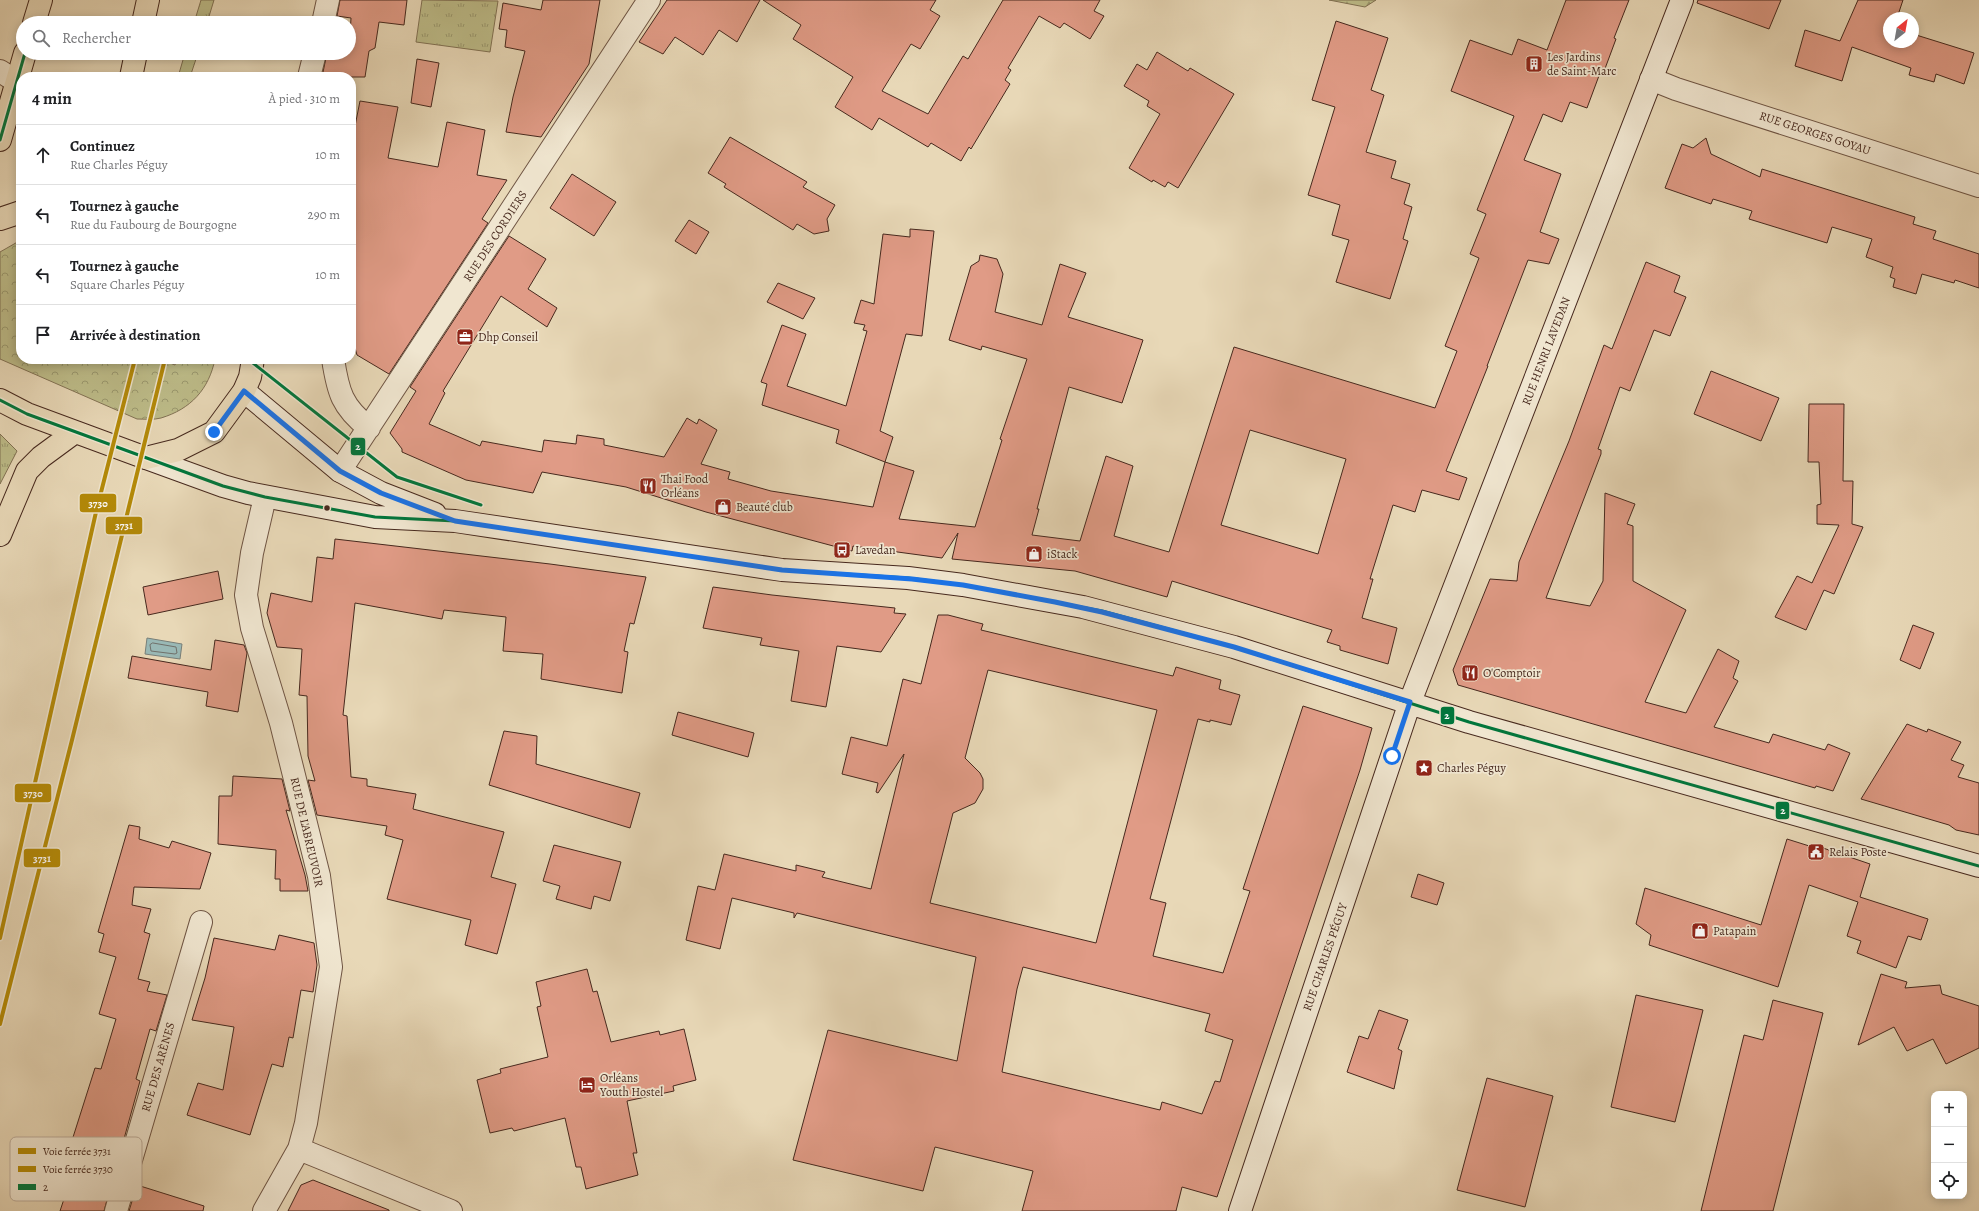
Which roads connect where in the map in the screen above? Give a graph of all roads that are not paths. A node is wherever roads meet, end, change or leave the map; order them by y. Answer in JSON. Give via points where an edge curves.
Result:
{"nodes":[{"id":1,"x":41,"y":0,"type":"edge"},
{"id":2,"x":148,"y":0,"type":"edge"},
{"id":3,"x":328,"y":0,"type":"edge"},
{"id":4,"x":649,"y":0,"type":"edge"},
{"id":5,"x":1682,"y":0,"type":"edge"},
{"id":6,"x":36,"y":16,"type":"edge"},
{"id":7,"x":145,"y":16,"type":"edge"},
{"id":8,"x":324,"y":16,"type":"edge"},
{"id":9,"x":20,"y":60,"type":"edge"},
{"id":10,"x":135,"y":60,"type":"edge"},
{"id":11,"x":313,"y":60,"type":"edge"},
{"id":12,"x":132,"y":72,"type":"edge"},
{"id":13,"x":310,"y":72,"type":"edge"},
{"id":14,"x":8,"y":76,"type":"edge"},
{"id":15,"x":1652,"y":79,"type":"junction"},
{"id":16,"x":0,"y":140,"type":"edge"},
{"id":17,"x":1979,"y":186,"type":"edge"},
{"id":18,"x":16,"y":214,"type":"edge"},
{"id":19,"x":0,"y":219,"type":"edge"},
{"id":20,"x":251,"y":364,"type":"edge"},
{"id":21,"x":334,"y":364,"type":"edge"},
{"id":22,"x":244,"y":391,"type":"junction"},
{"id":23,"x":0,"y":400,"type":"edge"},
{"id":24,"x":369,"y":428,"type":"junction"},
{"id":25,"x":75,"y":432,"type":"junction"},
{"id":26,"x":146,"y":458,"type":"junction"},
{"id":27,"x":340,"y":471,"type":"junction"},
{"id":28,"x":265,"y":497,"type":"junction"},
{"id":29,"x":455,"y":521,"type":"junction"},
{"id":30,"x":0,"y":534,"type":"edge"},
{"id":31,"x":1410,"y":702,"type":"junction"},
{"id":32,"x":1979,"y":866,"type":"edge"},
{"id":33,"x":201,"y":922,"type":"dead end"},
{"id":34,"x":138,"y":1137,"type":"edge"},
{"id":35,"x":299,"y":1150,"type":"junction"},
{"id":36,"x":119,"y":1201,"type":"edge"},
{"id":37,"x":116,"y":1211,"type":"edge"},
{"id":38,"x":264,"y":1211,"type":"edge"},
{"id":39,"x":451,"y":1211,"type":"edge"},
{"id":40,"x":1240,"y":1211,"type":"edge"}],
"edges":[{"from":1,"to":6,"type":"main road"},
{"from":2,"to":7,"type":"main road"},
{"from":3,"to":8,"type":"street"},
{"from":4,"to":24,"type":"street","name":"RUE DES CORDIERS"},
{"from":5,"to":15,"type":"street","name":"RUE HENRI LAVEDAN"},
{"from":9,"to":14,"type":"main road"},
{"from":10,"to":12,"type":"main road"},
{"from":11,"to":13,"type":"street"},
{"from":14,"to":16,"type":"main road"},
{"from":15,"to":17,"type":"street","name":"RUE GEORGES GOYAU","via":[[1676,89]]},
{"from":15,"to":31,"type":"street","name":"RUE HENRI LAVEDAN"},
{"from":18,"to":19,"type":"main road"},
{"from":20,"to":22,"type":"main road","via":[[250,377]]},
{"from":21,"to":24,"type":"street","via":[[337,385],[344,400],[353,415]]},
{"from":22,"to":26,"type":"main road","via":[[214,432],[178,450]]},
{"from":22,"to":27,"type":"street"},
{"from":23,"to":25,"type":"main road","via":[[27,414]]},
{"from":24,"to":27,"type":"street","name":"RUE DES CORDIERS"},
{"from":25,"to":26,"type":"main road"},
{"from":25,"to":30,"type":"main road","via":[[41,457],[27,471]]},
{"from":26,"to":28,"type":"street","via":[[223,486]]},
{"from":27,"to":29,"type":"street","via":[[381,493]]},
{"from":28,"to":29,"type":"street","via":[[375,516]]},
{"from":28,"to":35,"type":"street","name":"RUE DE L'ABREUVOIR","via":[[252,553],[246,595],[252,628],[281,723],[319,876],[331,967],[306,1123]]},
{"from":29,"to":31,"type":"street","via":[[782,570],[908,578],[963,585],[1076,606],[1234,647]]},
{"from":31,"to":32,"type":"street","via":[[1469,722]]},
{"from":31,"to":40,"type":"street","name":"RUE CHARLES PÉGUY"},
{"from":33,"to":34,"type":"street","name":"RUE DES ARÈNES"},
{"from":35,"to":38,"type":"street","name":"RUE DE L'ABREUVOIR"},
{"from":35,"to":39,"type":"street"},
{"from":36,"to":37,"type":"street","name":"RUE DES ARÈNES"}]}
